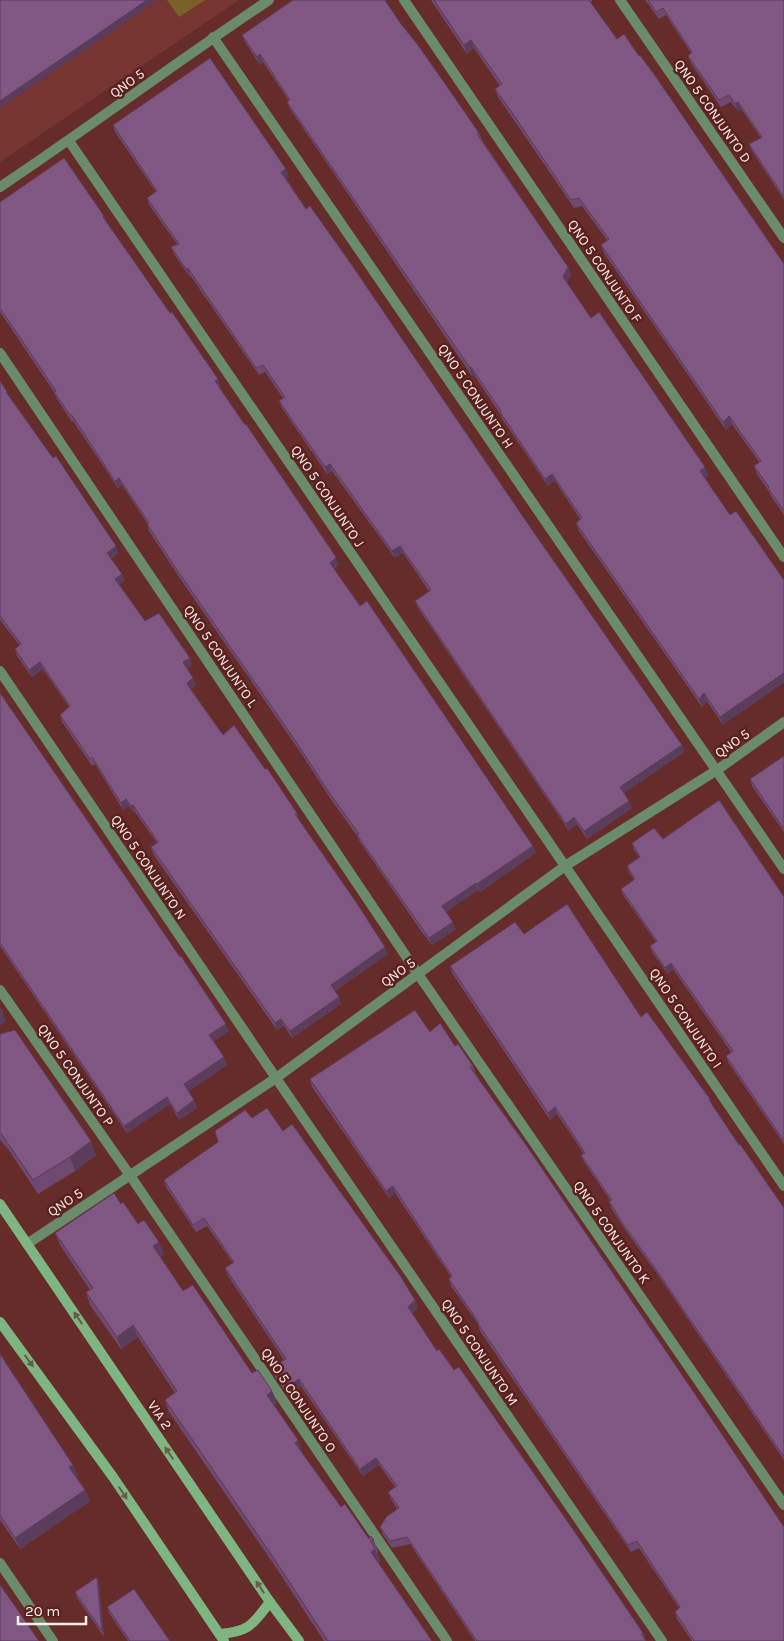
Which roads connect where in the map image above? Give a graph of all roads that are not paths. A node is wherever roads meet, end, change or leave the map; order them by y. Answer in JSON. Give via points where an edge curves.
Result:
{"nodes":[{"id":1,"x":269,"y":0,"type":"edge"},
{"id":2,"x":404,"y":0,"type":"edge"},
{"id":3,"x":620,"y":0,"type":"edge"},
{"id":4,"x":213,"y":37,"type":"junction"},
{"id":5,"x":69,"y":141,"type":"junction"},
{"id":6,"x":0,"y":187,"type":"edge"},
{"id":7,"x":784,"y":238,"type":"edge"},
{"id":8,"x":0,"y":353,"type":"edge"},
{"id":9,"x":784,"y":557,"type":"edge"},
{"id":10,"x":0,"y":671,"type":"edge"},
{"id":11,"x":784,"y":722,"type":"edge"},
{"id":12,"x":716,"y":770,"type":"junction"},
{"id":13,"x":564,"y":866,"type":"junction"},
{"id":14,"x":784,"y":869,"type":"edge"},
{"id":15,"x":418,"y":974,"type":"junction"},
{"id":16,"x":0,"y":990,"type":"edge"},
{"id":17,"x":276,"y":1078,"type":"junction"},
{"id":18,"x":129,"y":1174,"type":"junction"},
{"id":19,"x":784,"y":1186,"type":"edge"},
{"id":20,"x":0,"y":1204,"type":"edge"},
{"id":21,"x":27,"y":1244,"type":"junction"},
{"id":22,"x":0,"y":1322,"type":"edge"},
{"id":23,"x":784,"y":1505,"type":"edge"},
{"id":24,"x":0,"y":1564,"type":"edge"},
{"id":25,"x":270,"y":1602,"type":"junction"},
{"id":26,"x":222,"y":1637,"type":"edge"},
{"id":27,"x":53,"y":1641,"type":"edge"},
{"id":28,"x":298,"y":1641,"type":"edge"},
{"id":29,"x":447,"y":1641,"type":"edge"},
{"id":30,"x":662,"y":1641,"type":"edge"}],
"edges":[{"from":1,"to":4,"type":"street","name":"QNO 5"},
{"from":2,"to":9,"type":"street","name":"QNO 5 CONJUNTO F"},
{"from":3,"to":7,"type":"street","name":"QNO 5 CONJUNTO D"},
{"from":4,"to":5,"type":"street","name":"QNO 5"},
{"from":4,"to":12,"type":"street","name":"QNO 5 CONJUNTO H"},
{"from":5,"to":6,"type":"street","name":"QNO 5"},
{"from":5,"to":13,"type":"street","name":"QNO 5 CONJUNTO J"},
{"from":8,"to":15,"type":"street","name":"QNO 5 CONJUNTO L"},
{"from":10,"to":17,"type":"street","name":"QNO 5 CONJUNTO N"},
{"from":11,"to":12,"type":"street","name":"QNO 5"},
{"from":12,"to":13,"type":"street","name":"QNO 5"},
{"from":12,"to":14,"type":"street","name":"QNO 5 CONJUNTO H"},
{"from":13,"to":15,"type":"street","name":"QNO 5"},
{"from":13,"to":19,"type":"street","name":"QNO 5 CONJUNTO I"},
{"from":15,"to":17,"type":"street","name":"QNO 5"},
{"from":15,"to":23,"type":"street","name":"QNO 5 CONJUNTO K"},
{"from":16,"to":18,"type":"street","name":"QNO 5 CONJUNTO P"},
{"from":17,"to":18,"type":"street","name":"QNO 5"},
{"from":17,"to":30,"type":"street","name":"QNO 5 CONJUNTO M"},
{"from":18,"to":21,"type":"street","name":"QNO 5"},
{"from":18,"to":29,"type":"street","name":"QNO 5 CONJUNTO O"},
{"from":20,"to":21,"type":"main road","name":"VIA 2"},
{"from":25,"to":21,"type":"main road","name":"VIA 2","one_way":true},
{"from":22,"to":26,"type":"main road","one_way":true,"via":[[113,1477]]},
{"from":24,"to":27,"type":"street"},
{"from":25,"to":26,"type":"main road","via":[[253,1625]]},
{"from":25,"to":28,"type":"main road","name":"VIA 2"}]}
